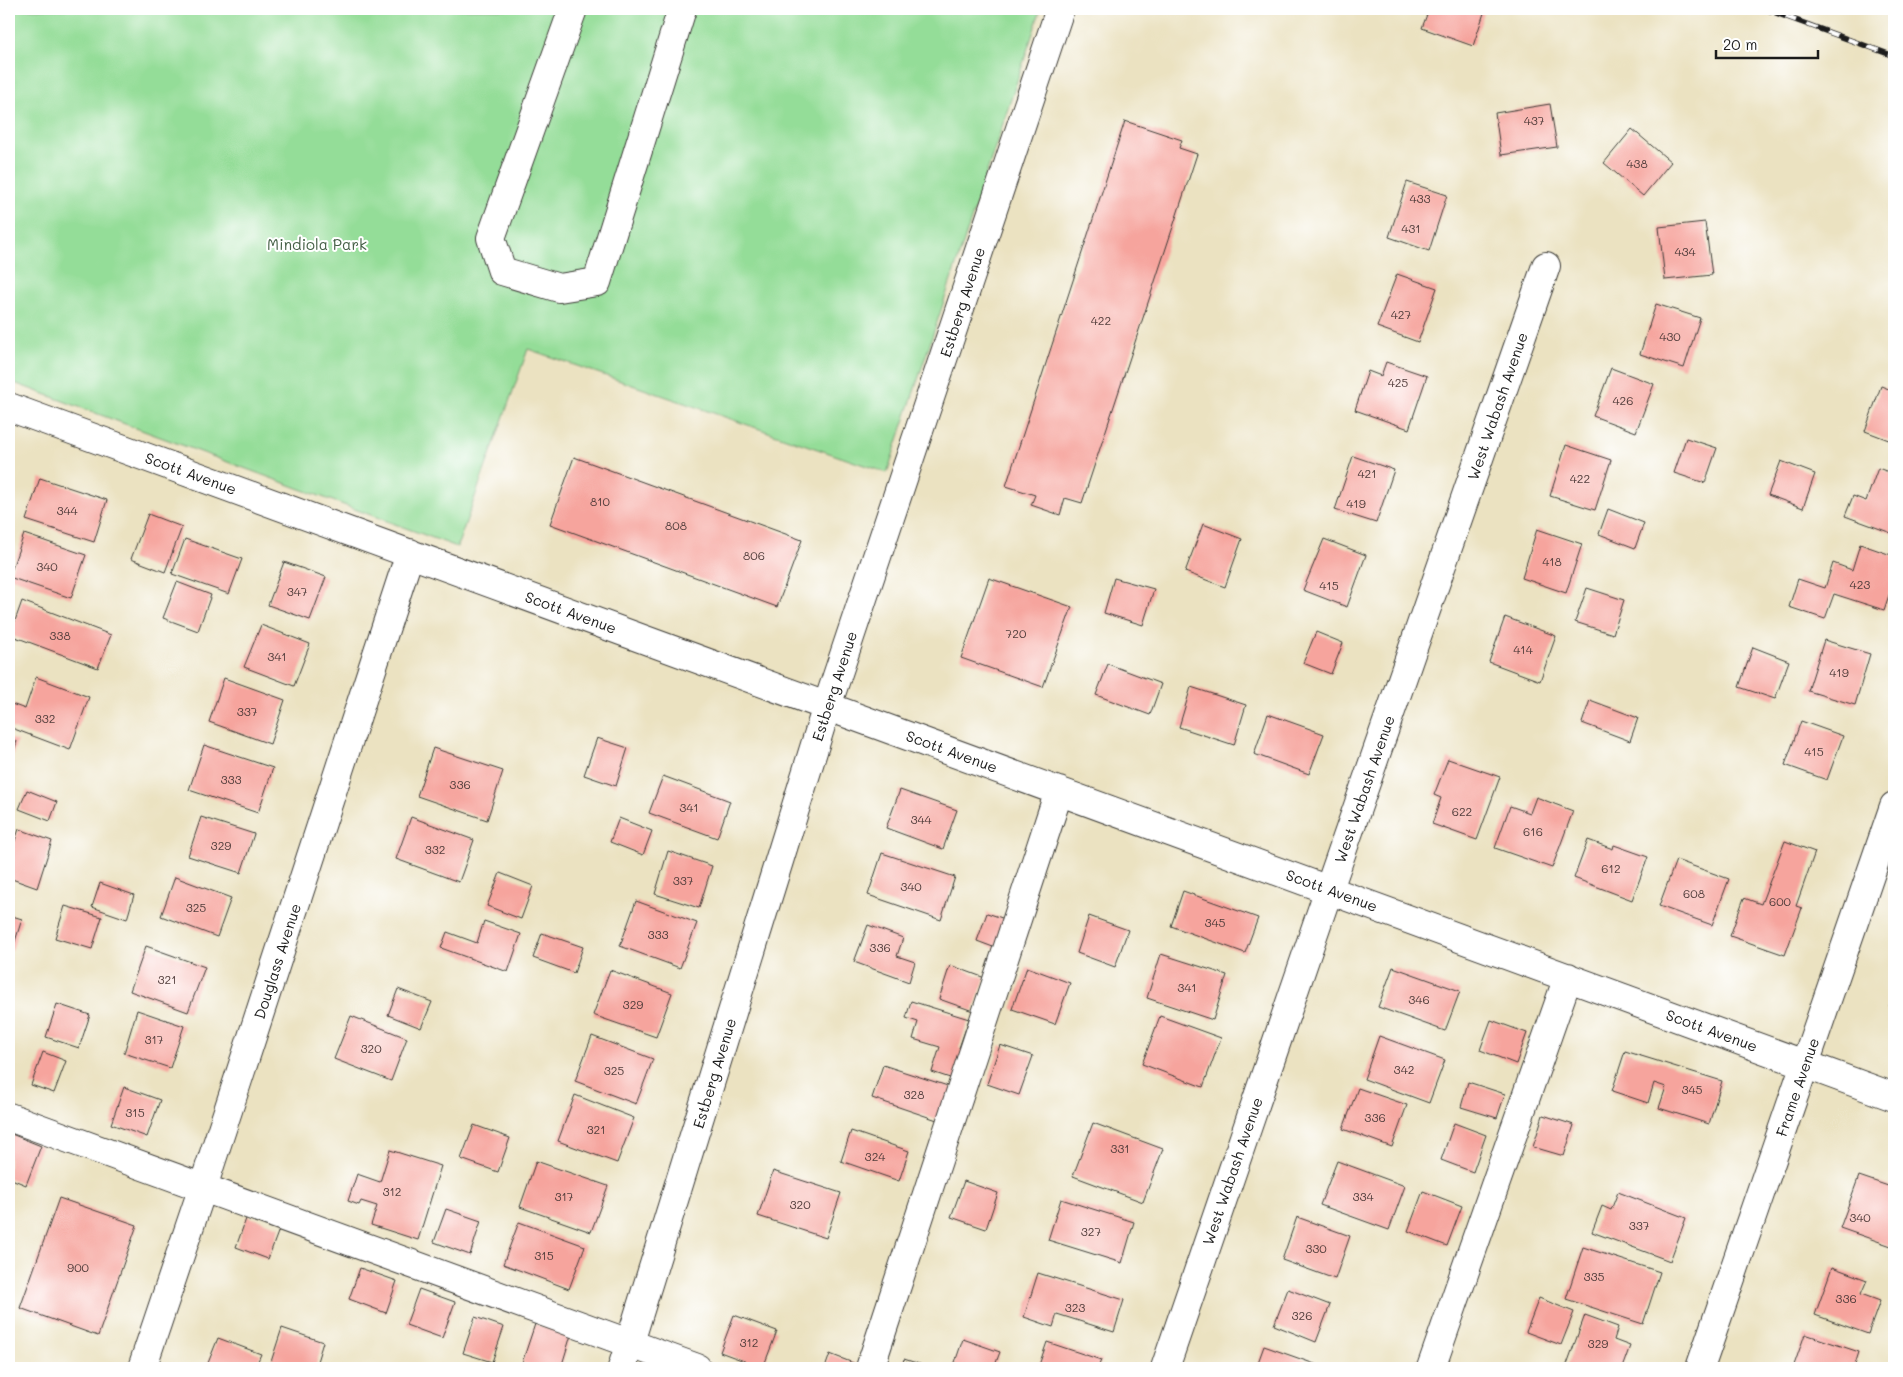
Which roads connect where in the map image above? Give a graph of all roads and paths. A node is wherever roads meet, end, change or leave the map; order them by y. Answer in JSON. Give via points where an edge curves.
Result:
{"nodes":[{"id":1,"x":573,"y":9,"type":"edge"},
{"id":2,"x":682,"y":9,"type":"edge"},
{"id":3,"x":1060,"y":9,"type":"edge"},
{"id":4,"x":1546,"y":266,"type":"dead end"},
{"id":5,"x":9,"y":407,"type":"edge"},
{"id":6,"x":410,"y":553,"type":"junction"},
{"id":7,"x":828,"y":706,"type":"junction"},
{"id":8,"x":1059,"y":790,"type":"junction"},
{"id":9,"x":1892,"y":819,"type":"edge"},
{"id":10,"x":1329,"y":889,"type":"junction"},
{"id":11,"x":1568,"y":977,"type":"junction"},
{"id":12,"x":1805,"y":1064,"type":"junction"},
{"id":13,"x":1894,"y":1097,"type":"edge"},
{"id":14,"x":9,"y":1117,"type":"edge"},
{"id":15,"x":203,"y":1187,"type":"junction"},
{"id":16,"x":626,"y":1356,"type":"edge"},
{"id":17,"x":142,"y":1368,"type":"edge"},
{"id":18,"x":697,"y":1368,"type":"edge"},
{"id":19,"x":870,"y":1368,"type":"edge"},
{"id":20,"x":1165,"y":1368,"type":"edge"},
{"id":21,"x":1431,"y":1368,"type":"edge"},
{"id":22,"x":1700,"y":1368,"type":"edge"}],
"edges":[{"from":1,"to":2,"type":"street","via":[[490,238],[502,272],[559,288],[597,282]]},
{"from":3,"to":7,"type":"street","name":"Estberg Avenue"},
{"from":4,"to":10,"type":"street","name":"West Wabash Avenue"},
{"from":5,"to":6,"type":"street","name":"Scott Avenue"},
{"from":6,"to":7,"type":"street","name":"Scott Avenue"},
{"from":6,"to":15,"type":"street","name":"Douglass Avenue"},
{"from":7,"to":8,"type":"street","name":"Scott Avenue"},
{"from":7,"to":16,"type":"street","name":"Estberg Avenue"},
{"from":8,"to":10,"type":"street","name":"Scott Avenue"},
{"from":8,"to":19,"type":"street"},
{"from":9,"to":12,"type":"street","name":"Frame Avenue"},
{"from":10,"to":11,"type":"street","name":"Scott Avenue"},
{"from":10,"to":20,"type":"street","name":"West Wabash Avenue"},
{"from":11,"to":12,"type":"street","name":"Scott Avenue"},
{"from":11,"to":21,"type":"street"},
{"from":12,"to":13,"type":"street","name":"Scott Avenue"},
{"from":12,"to":22,"type":"street","name":"Frame Avenue"},
{"from":14,"to":15,"type":"street"},
{"from":15,"to":16,"type":"street"},
{"from":15,"to":17,"type":"street","name":"Douglass Avenue"},
{"from":16,"to":18,"type":"street"}]}
